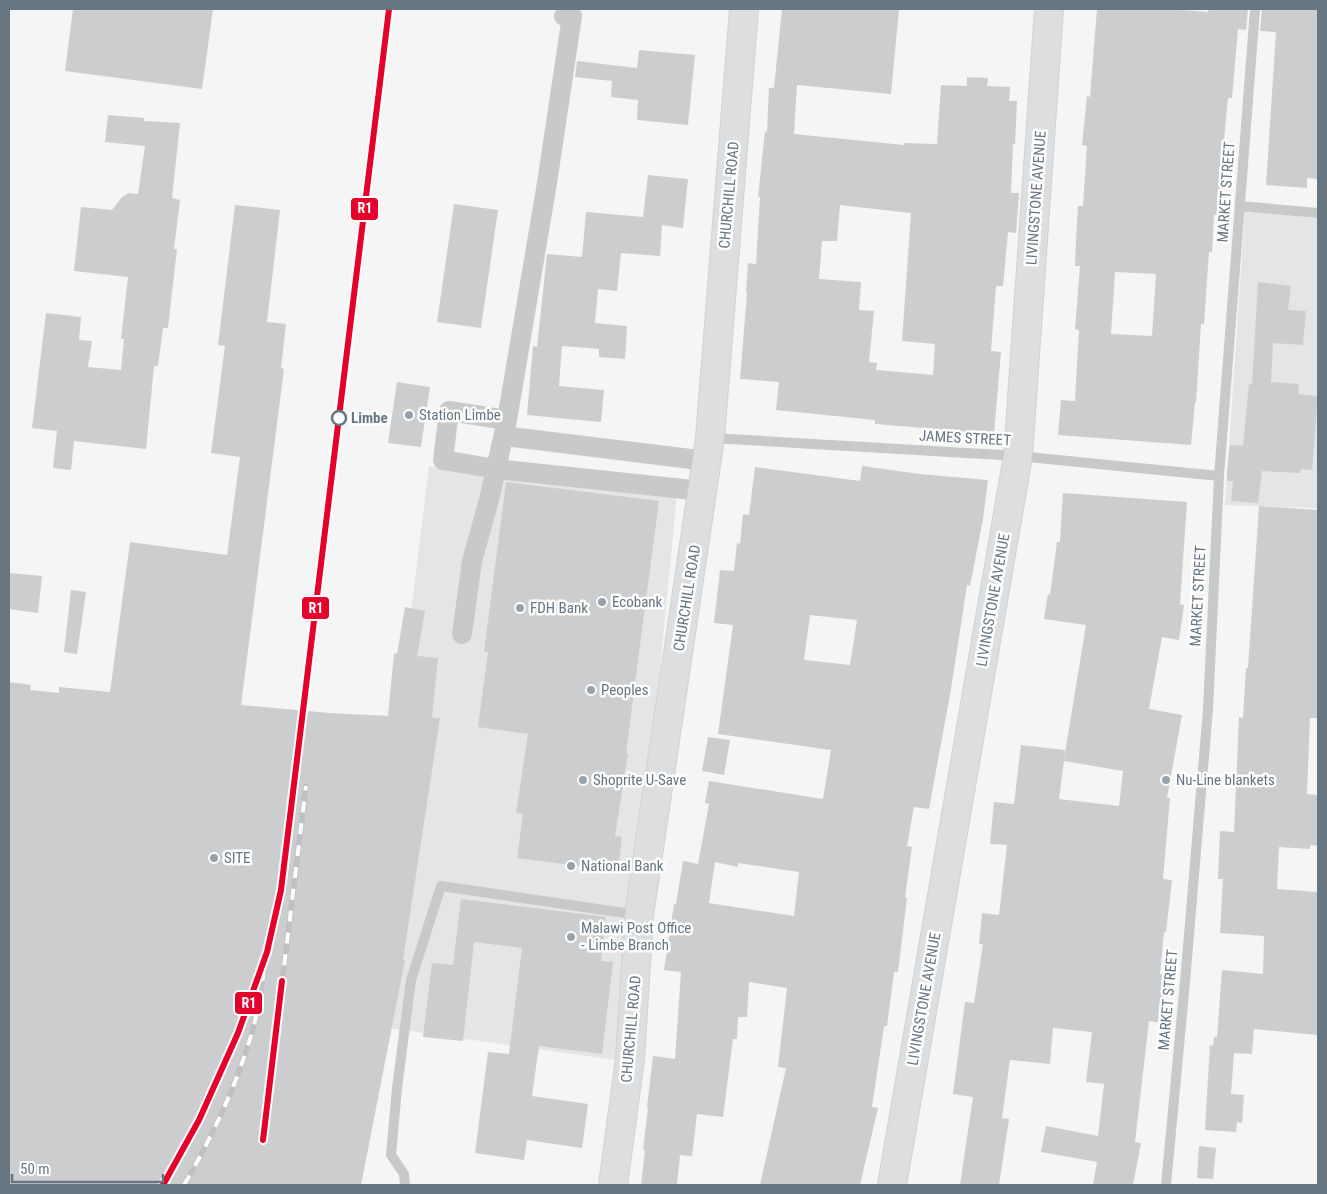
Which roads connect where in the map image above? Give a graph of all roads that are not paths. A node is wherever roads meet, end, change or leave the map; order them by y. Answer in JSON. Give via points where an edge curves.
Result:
{"nodes":[{"id":1,"x":744,"y":9,"type":"edge"},
{"id":2,"x":1049,"y":9,"type":"edge"},
{"id":3,"x":1255,"y":9,"type":"edge"},
{"id":4,"x":564,"y":16,"type":"dead end"},
{"id":5,"x":1240,"y":206,"type":"junction"},
{"id":6,"x":1318,"y":213,"type":"edge"},
{"id":7,"x":505,"y":428,"type":"junction"},
{"id":8,"x":595,"y":448,"type":"junction"},
{"id":9,"x":708,"y":449,"type":"junction"},
{"id":10,"x":1018,"y":456,"type":"junction"},
{"id":11,"x":496,"y":469,"type":"junction"},
{"id":12,"x":1219,"y":476,"type":"junction"},
{"id":13,"x":591,"y":479,"type":"junction"},
{"id":14,"x":702,"y":491,"type":"junction"},
{"id":15,"x":462,"y":634,"type":"dead end"},
{"id":16,"x":639,"y":915,"type":"junction"},
{"id":17,"x":405,"y":1185,"type":"edge"},
{"id":18,"x":613,"y":1185,"type":"edge"},
{"id":19,"x":892,"y":1185,"type":"edge"},
{"id":20,"x":1166,"y":1185,"type":"edge"}],
"edges":[{"from":1,"to":9,"type":"highway","name":"CHURCHILL ROAD"},
{"from":2,"to":10,"type":"highway","name":"LIVINGSTONE AVENUE"},
{"from":3,"to":5,"type":"lane","name":"MARKET STREET"},
{"from":4,"to":7,"type":"street","via":[[572,16]]},
{"from":5,"to":6,"type":"lane"},
{"from":5,"to":12,"type":"lane","name":"MARKET STREET"},
{"from":7,"to":8,"type":"street"},
{"from":7,"to":11,"type":"street"},
{"from":7,"to":11,"type":"street","via":[[449,411],[443,460]]},
{"from":8,"to":9,"type":"street"},
{"from":8,"to":13,"type":"street"},
{"from":9,"to":10,"type":"lane","name":"JAMES STREET"},
{"from":9,"to":14,"type":"highway","name":"CHURCHILL ROAD"},
{"from":10,"to":12,"type":"lane","name":"JAMES STREET"},
{"from":10,"to":19,"type":"highway","name":"LIVINGSTONE AVENUE"},
{"from":11,"to":13,"type":"street"},
{"from":11,"to":15,"type":"street","via":[[472,561]]},
{"from":12,"to":20,"type":"lane","name":"MARKET STREET","via":[[1208,709]]},
{"from":13,"to":14,"type":"street"},
{"from":14,"to":16,"type":"highway","name":"CHURCHILL ROAD"},
{"from":16,"to":17,"type":"lane","via":[[440,886],[411,980],[397,1088],[391,1155],[404,1174]]},
{"from":16,"to":18,"type":"highway","name":"CHURCHILL ROAD","via":[[630,1059]]}]}
